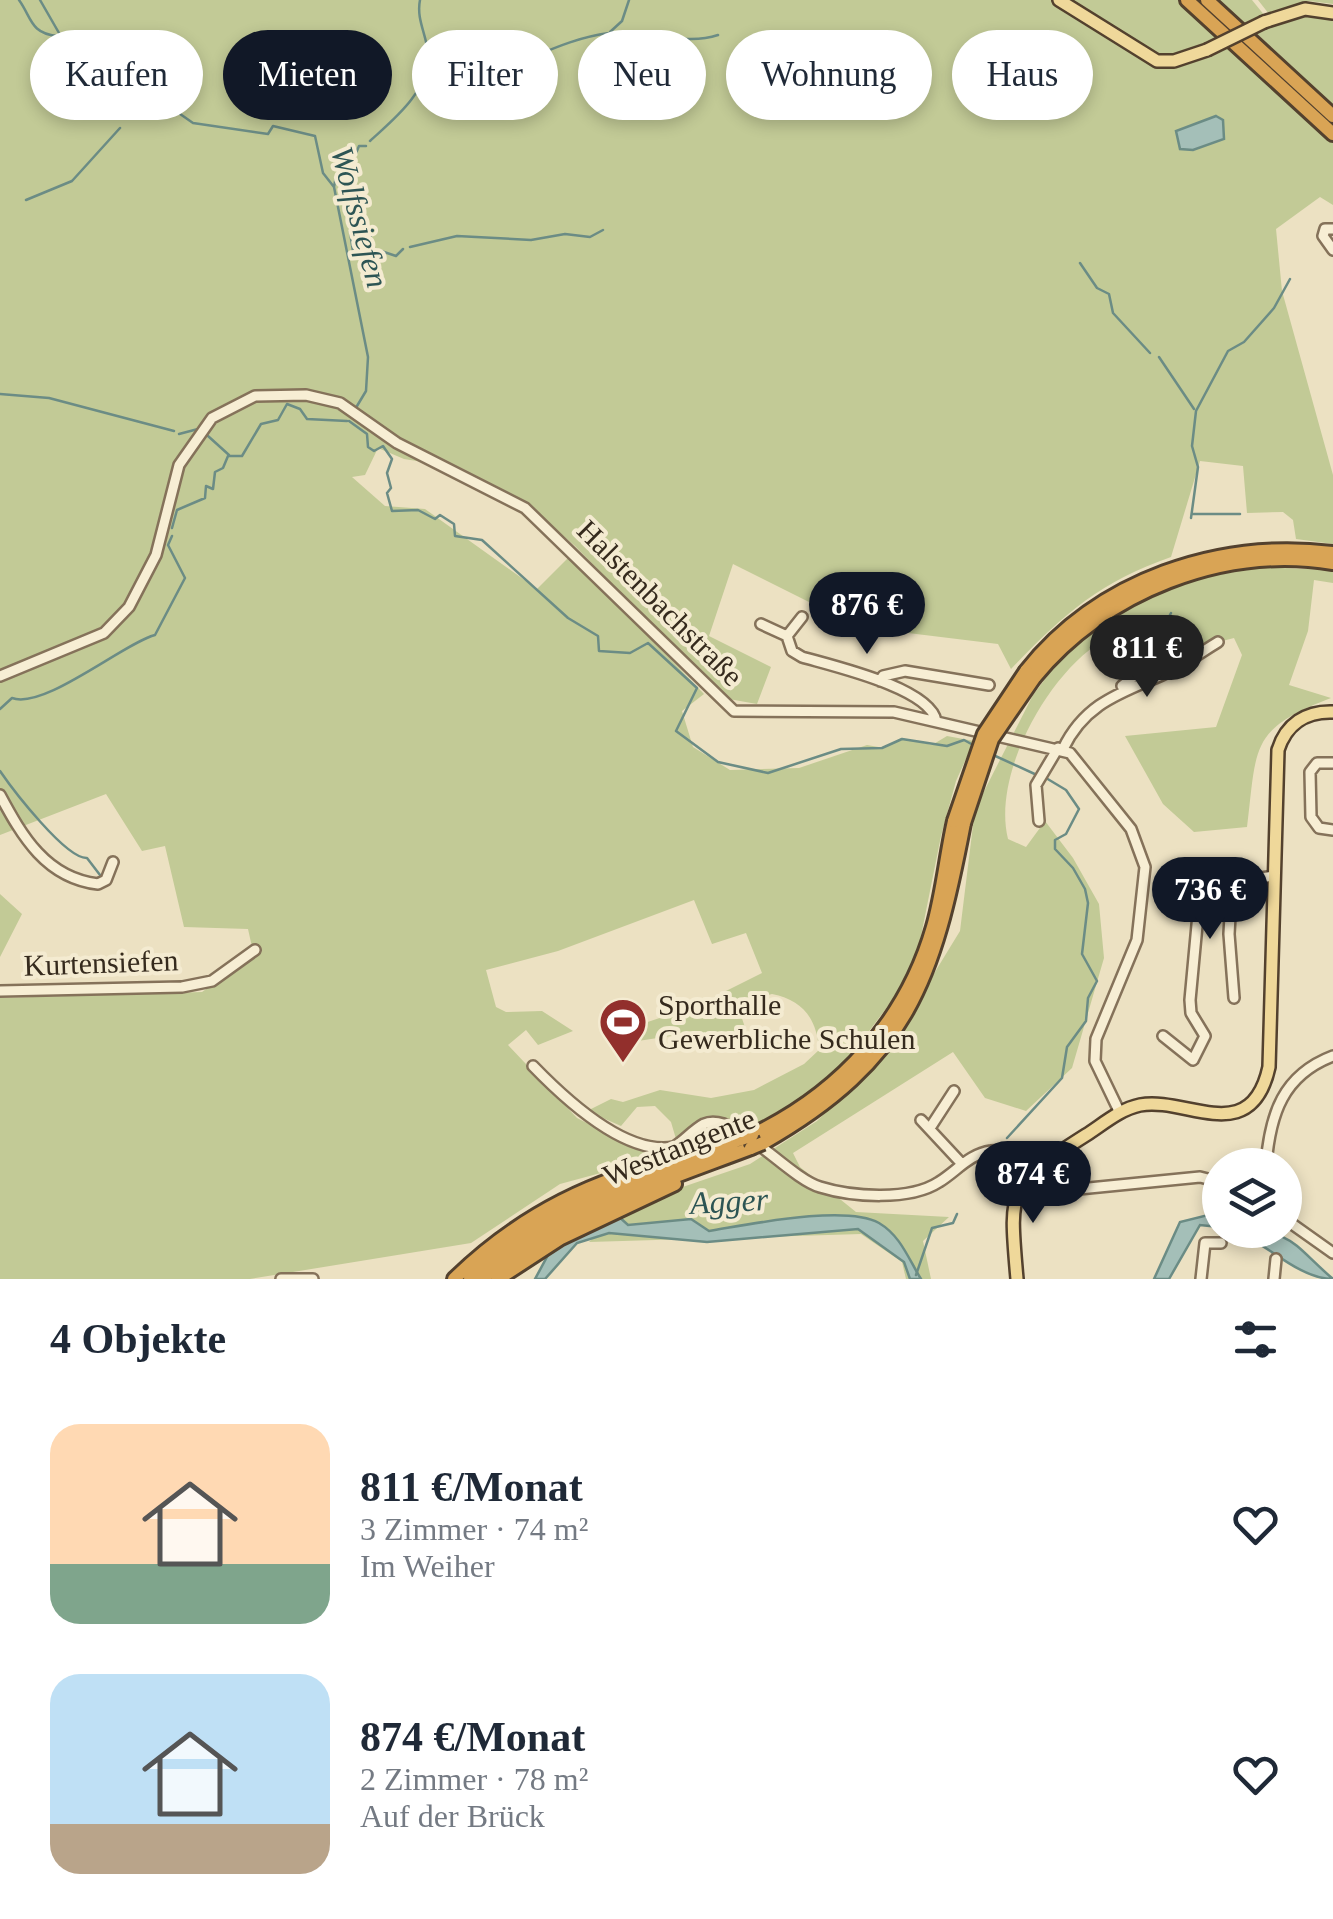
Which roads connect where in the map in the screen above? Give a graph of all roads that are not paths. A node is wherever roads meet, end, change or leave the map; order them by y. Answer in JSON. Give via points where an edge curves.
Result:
{"nodes":[{"id":1,"x":1059,"y":0,"type":"edge"},
{"id":2,"x":1188,"y":0,"type":"edge"},
{"id":3,"x":1208,"y":0,"type":"edge"},
{"id":4,"x":1333,"y":13,"type":"edge"},
{"id":5,"x":1333,"y":116,"type":"edge"},
{"id":6,"x":1333,"y":134,"type":"edge"},
{"id":7,"x":1333,"y":229,"type":"edge"},
{"id":8,"x":1333,"y":250,"type":"edge"},
{"id":9,"x":1333,"y":553,"type":"edge"},
{"id":10,"x":1333,"y":563,"type":"edge"},
{"id":11,"x":802,"y":617,"type":"dead end"},
{"id":12,"x":761,"y":624,"type":"dead end"},
{"id":13,"x":787,"y":636,"type":"junction"},
{"id":14,"x":1218,"y":642,"type":"dead end"},
{"id":15,"x":1030,"y":674,"type":"junction"},
{"id":16,"x":1137,"y":674,"type":"dead end"},
{"id":17,"x":0,"y":676,"type":"edge"},
{"id":18,"x":880,"y":682,"type":"junction"},
{"id":19,"x":988,"y":686,"type":"dead end"},
{"id":20,"x":1122,"y":689,"type":"junction"},
{"id":21,"x":1333,"y":712,"type":"edge"},
{"id":22,"x":936,"y":721,"type":"junction"},
{"id":23,"x":1060,"y":748,"type":"junction"},
{"id":24,"x":1333,"y":763,"type":"edge"},
{"id":25,"x":0,"y":795,"type":"edge"},
{"id":26,"x":1039,"y":822,"type":"dead end"},
{"id":27,"x":1333,"y":830,"type":"edge"},
{"id":28,"x":113,"y":862,"type":"dead end"},
{"id":29,"x":1274,"y":876,"type":"junction"},
{"id":30,"x":1232,"y":880,"type":"junction"},
{"id":31,"x":254,"y":950,"type":"dead end"},
{"id":32,"x":0,"y":991,"type":"edge"},
{"id":33,"x":1234,"y":998,"type":"dead end"},
{"id":34,"x":1163,"y":1036,"type":"dead end"},
{"id":35,"x":1333,"y":1056,"type":"edge"},
{"id":36,"x":533,"y":1066,"type":"dead end"},
{"id":37,"x":954,"y":1091,"type":"dead end"},
{"id":38,"x":1120,"y":1113,"type":"junction"},
{"id":39,"x":921,"y":1120,"type":"dead end"},
{"id":40,"x":930,"y":1128,"type":"junction"},
{"id":41,"x":752,"y":1141,"type":"junction"},
{"id":42,"x":1268,"y":1148,"type":"edge"},
{"id":43,"x":716,"y":1162,"type":"junction"},
{"id":44,"x":962,"y":1164,"type":"junction"},
{"id":45,"x":1037,"y":1166,"type":"junction"},
{"id":46,"x":670,"y":1168,"type":"junction"},
{"id":47,"x":1202,"y":1177,"type":"edge"},
{"id":48,"x":592,"y":1202,"type":"junction"},
{"id":49,"x":1302,"y":1231,"type":"edge"},
{"id":50,"x":1205,"y":1248,"type":"edge"},
{"id":51,"x":1333,"y":1253,"type":"edge"},
{"id":52,"x":1276,"y":1259,"type":"dead end"},
{"id":53,"x":281,"y":1279,"type":"edge"},
{"id":54,"x":314,"y":1279,"type":"edge"},
{"id":55,"x":454,"y":1279,"type":"edge"},
{"id":56,"x":470,"y":1279,"type":"edge"},
{"id":57,"x":482,"y":1279,"type":"edge"},
{"id":58,"x":498,"y":1279,"type":"edge"},
{"id":59,"x":1017,"y":1279,"type":"edge"},
{"id":60,"x":1200,"y":1279,"type":"edge"},
{"id":61,"x":1274,"y":1279,"type":"edge"}],
"edges":[{"from":1,"to":4,"type":"main road","bridge":true,"via":[[1157,61],[1206,50],[1305,9]]},
{"from":2,"to":6,"type":"highway"},
{"from":3,"to":5,"type":"highway"},
{"from":7,"to":8,"type":"street","via":[[1324,236]]},
{"from":9,"to":15,"type":"highway","via":[[1242,552],[1160,573],[1080,619]]},
{"from":10,"to":15,"type":"highway","via":[[1265,560],[1171,580],[1094,620]]},
{"from":11,"to":13,"type":"street"},
{"from":12,"to":13,"type":"street"},
{"from":13,"to":18,"type":"street","via":[[802,657]]},
{"from":14,"to":20,"type":"street","via":[[1162,675]]},
{"from":15,"to":41,"type":"highway","name":"Westtangente","bridge":true,"via":[[984,734],[933,928],[905,996],[842,1076]]},
{"from":16,"to":20,"type":"street"},
{"from":17,"to":22,"type":"street","name":"Halstenbachstraße","via":[[104,633],[117,621],[150,569],[174,477],[200,431],[232,405],[292,394],[340,403],[397,443],[526,508],[734,711],[875,710]]},
{"from":18,"to":19,"type":"street","via":[[906,672]]},
{"from":18,"to":22,"type":"street","via":[[928,705]]},
{"from":20,"to":23,"type":"street"},
{"from":21,"to":29,"type":"main road","via":[[1302,718],[1281,740]]},
{"from":22,"to":23,"type":"street","name":"Halstenbachstraße","via":[[1018,744]]},
{"from":23,"to":26,"type":"street","via":[[1036,785]]},
{"from":23,"to":38,"type":"street","via":[[1131,829],[1145,867],[1136,940],[1095,1049]]},
{"from":24,"to":27,"type":"street","via":[[1317,762],[1310,772],[1310,817]]},
{"from":25,"to":28,"type":"street","via":[[31,850],[46,863],[98,884]]},
{"from":29,"to":30,"type":"street"},
{"from":29,"to":38,"type":"main road","via":[[1269,1067],[1258,1092],[1221,1116],[1149,1104]]},
{"from":30,"to":33,"type":"street"},
{"from":30,"to":34,"type":"street","via":[[1207,886],[1196,902],[1190,1000],[1205,1036],[1193,1060]]},
{"from":31,"to":32,"type":"street","name":"Kurtensiefen","via":[[212,981],[182,987]]},
{"from":35,"to":42,"type":"street","via":[[1307,1066],[1286,1090]]},
{"from":36,"to":44,"type":"street","via":[[586,1117],[644,1144],[674,1147],[704,1124],[723,1122],[794,1176],[821,1187],[912,1192],[933,1186]]},
{"from":37,"to":40,"type":"street"},
{"from":38,"to":45,"type":"main road"},
{"from":39,"to":40,"type":"street"},
{"from":40,"to":44,"type":"street"},
{"from":41,"to":43,"type":"highway","name":"Westtangente"},
{"from":41,"to":46,"type":"highway","name":"Westtangente"},
{"from":43,"to":48,"type":"highway","name":"Westtangente"},
{"from":43,"to":58,"type":"highway","via":[[561,1238]]},
{"from":44,"to":45,"type":"street","via":[[1004,1150]]},
{"from":45,"to":47,"type":"street","via":[[1064,1187],[1079,1189]]},
{"from":45,"to":59,"type":"main road","via":[[1012,1210]]},
{"from":46,"to":48,"type":"highway","name":"Westtangente"},
{"from":46,"to":55,"type":"highway","via":[[595,1186],[549,1208]]},
{"from":48,"to":56,"type":"highway","name":"Westtangente","via":[[516,1241]]},
{"from":48,"to":57,"type":"highway","name":"Westtangente"},
{"from":49,"to":51,"type":"street"},
{"from":50,"to":60,"type":"street"},
{"from":52,"to":61,"type":"street"},
{"from":53,"to":54,"type":"street"}]}
